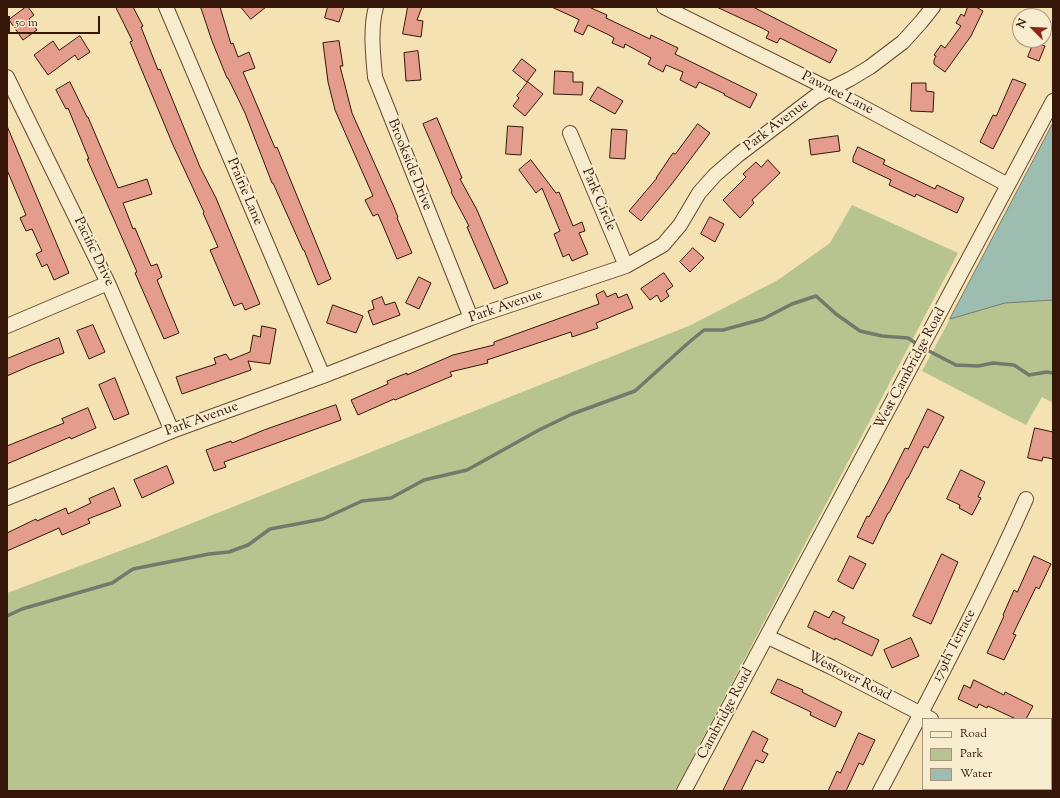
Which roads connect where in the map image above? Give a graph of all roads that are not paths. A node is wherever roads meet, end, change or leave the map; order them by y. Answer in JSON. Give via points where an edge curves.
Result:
{"nodes":[{"id":1,"x":166,"y":7,"type":"edge"},
{"id":2,"x":376,"y":7,"type":"edge"},
{"id":3,"x":664,"y":7,"type":"edge"},
{"id":4,"x":933,"y":7,"type":"edge"},
{"id":5,"x":7,"y":77,"type":"edge"},
{"id":6,"x":829,"y":89,"type":"junction"},
{"id":7,"x":1053,"y":100,"type":"edge"},
{"id":8,"x":570,"y":133,"type":"dead end"},
{"id":9,"x":1008,"y":185,"type":"junction"},
{"id":10,"x":626,"y":266,"type":"junction"},
{"id":11,"x":108,"y":283,"type":"junction"},
{"id":12,"x":471,"y":318,"type":"junction"},
{"id":13,"x":7,"y":326,"type":"edge"},
{"id":14,"x":323,"y":376,"type":"junction"},
{"id":15,"x":172,"y":431,"type":"junction"},
{"id":16,"x":7,"y":498,"type":"edge"},
{"id":17,"x":1026,"y":499,"type":"dead end"},
{"id":18,"x":768,"y":637,"type":"junction"},
{"id":19,"x":926,"y":716,"type":"edge"},
{"id":20,"x":922,"y":723,"type":"edge"},
{"id":21,"x":684,"y":791,"type":"edge"},
{"id":22,"x":880,"y":791,"type":"edge"}],
"edges":[{"from":1,"to":14,"type":"street","name":"Prairie Lane"},
{"from":2,"to":12,"type":"street","name":"Brookside Drive","via":[[373,48],[375,77]]},
{"from":3,"to":6,"type":"street","name":"Pawnee Lane"},
{"from":4,"to":6,"type":"street","name":"Park Avenue","via":[[903,42],[870,67]]},
{"from":5,"to":11,"type":"street","name":"Pacific Drive"},
{"from":6,"to":9,"type":"street","name":"Pawnee Lane"},
{"from":6,"to":10,"type":"street","name":"Park Avenue","via":[[816,96],[715,175],[664,245]]},
{"from":7,"to":9,"type":"street","name":"West Cambridge Road"},
{"from":8,"to":10,"type":"street","name":"Park Circle"},
{"from":9,"to":18,"type":"street","name":"West Cambridge Road"},
{"from":10,"to":12,"type":"street","name":"Park Avenue"},
{"from":11,"to":13,"type":"street"},
{"from":11,"to":15,"type":"street","name":"Pacific Drive"},
{"from":12,"to":14,"type":"street","name":"Park Avenue"},
{"from":14,"to":15,"type":"street","name":"Park Avenue"},
{"from":15,"to":16,"type":"street","name":"Park Avenue"},
{"from":17,"to":19,"type":"street","name":"179th Terrace"},
{"from":18,"to":19,"type":"street","name":"Westover Road"},
{"from":18,"to":21,"type":"street","name":"Cambridge Road"},
{"from":20,"to":22,"type":"street","name":"179th Terrace"}]}
